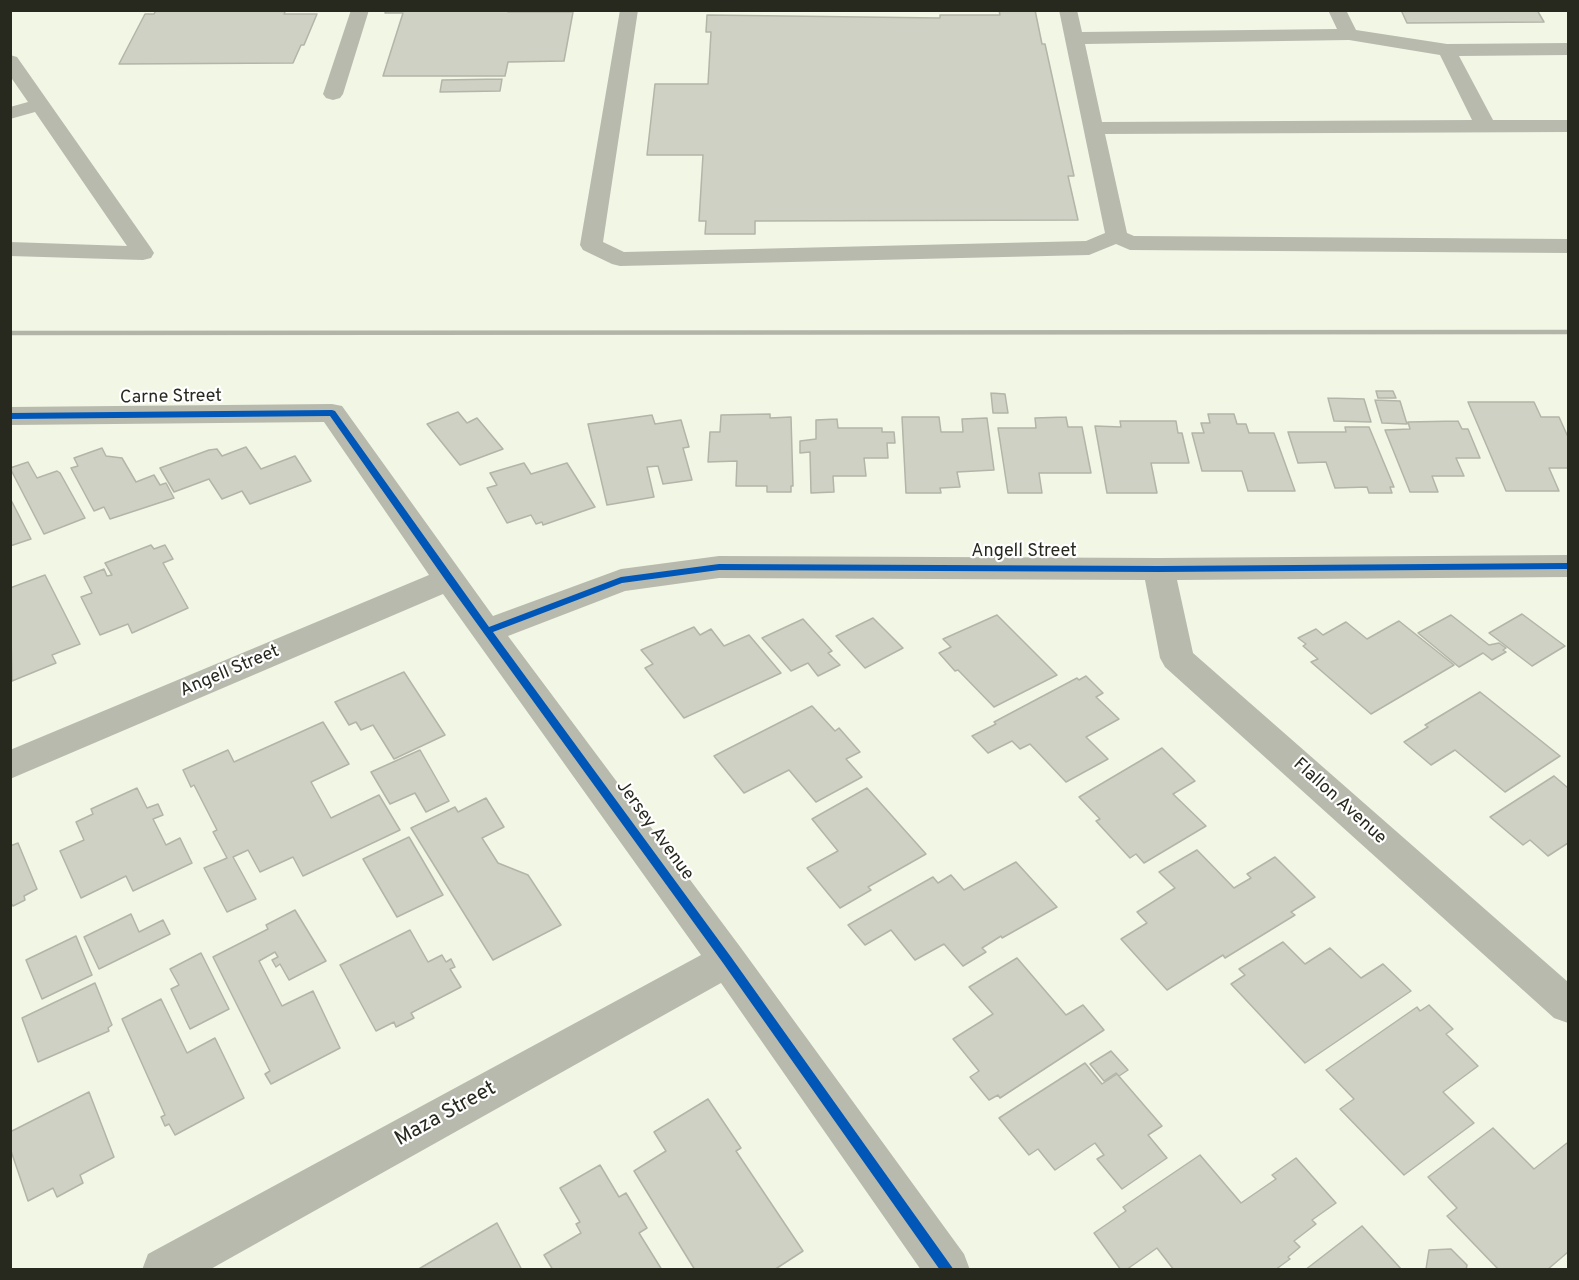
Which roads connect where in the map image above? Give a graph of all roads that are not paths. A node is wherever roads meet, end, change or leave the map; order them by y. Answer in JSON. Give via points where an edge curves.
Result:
{"nodes":[{"id":1,"x":360,"y":10,"type":"edge"},
{"id":2,"x":628,"y":10,"type":"edge"},
{"id":3,"x":1068,"y":10,"type":"edge"},
{"id":4,"x":1336,"y":10,"type":"edge"},
{"id":5,"x":1349,"y":34,"type":"junction"},
{"id":6,"x":1074,"y":38,"type":"junction"},
{"id":7,"x":1569,"y":49,"type":"edge"},
{"id":8,"x":1447,"y":50,"type":"junction"},
{"id":9,"x":10,"y":61,"type":"edge"},
{"id":10,"x":333,"y":94,"type":"dead end"},
{"id":11,"x":40,"y":105,"type":"junction"},
{"id":12,"x":10,"y":113,"type":"edge"},
{"id":13,"x":1569,"y":126,"type":"edge"},
{"id":14,"x":1486,"y":127,"type":"junction"},
{"id":15,"x":1093,"y":128,"type":"junction"},
{"id":16,"x":1117,"y":236,"type":"junction"},
{"id":17,"x":1569,"y":246,"type":"edge"},
{"id":18,"x":10,"y":249,"type":"edge"},
{"id":19,"x":332,"y":413,"type":"joint"},
{"id":20,"x":10,"y":416,"type":"edge"},
{"id":21,"x":1569,"y":566,"type":"edge"},
{"id":22,"x":1159,"y":569,"type":"junction"},
{"id":23,"x":449,"y":579,"type":"junction"},
{"id":24,"x":489,"y":630,"type":"junction"},
{"id":25,"x":10,"y":765,"type":"edge"},
{"id":26,"x":727,"y":960,"type":"junction"},
{"id":27,"x":1569,"y":1006,"type":"edge"},
{"id":28,"x":164,"y":1269,"type":"edge"},
{"id":29,"x":948,"y":1269,"type":"edge"}],
"edges":[{"from":1,"to":10,"type":"lane"},
{"from":2,"to":16,"type":"lane","via":[[591,245],[620,259],[1089,248]]},
{"from":3,"to":6,"type":"lane"},
{"from":4,"to":5,"type":"lane"},
{"from":5,"to":6,"type":"lane"},
{"from":5,"to":8,"type":"lane"},
{"from":6,"to":15,"type":"lane"},
{"from":7,"to":8,"type":"lane"},
{"from":8,"to":14,"type":"lane"},
{"from":9,"to":11,"type":"lane"},
{"from":11,"to":12,"type":"lane"},
{"from":11,"to":18,"type":"lane","via":[[143,253]]},
{"from":13,"to":14,"type":"lane"},
{"from":14,"to":15,"type":"lane"},
{"from":15,"to":16,"type":"lane"},
{"from":16,"to":17,"type":"lane","via":[[1130,243]]},
{"from":19,"to":20,"type":"street","name":"Carne Street"},
{"from":19,"to":23,"type":"street","name":"Jersey Avenue"},
{"from":21,"to":22,"type":"street","name":"Angell Street"},
{"from":22,"to":24,"type":"street","name":"Angell Street","via":[[719,567],[621,580]]},
{"from":22,"to":27,"type":"street","name":"Flallon Avenue","via":[[1177,658]]},
{"from":23,"to":24,"type":"street","name":"Jersey Avenue"},
{"from":23,"to":25,"type":"street","name":"Angell Street"},
{"from":24,"to":26,"type":"street","name":"Jersey Avenue"},
{"from":26,"to":28,"type":"street","name":"Maza Street"},
{"from":26,"to":29,"type":"street","name":"Jersey Avenue"}]}
